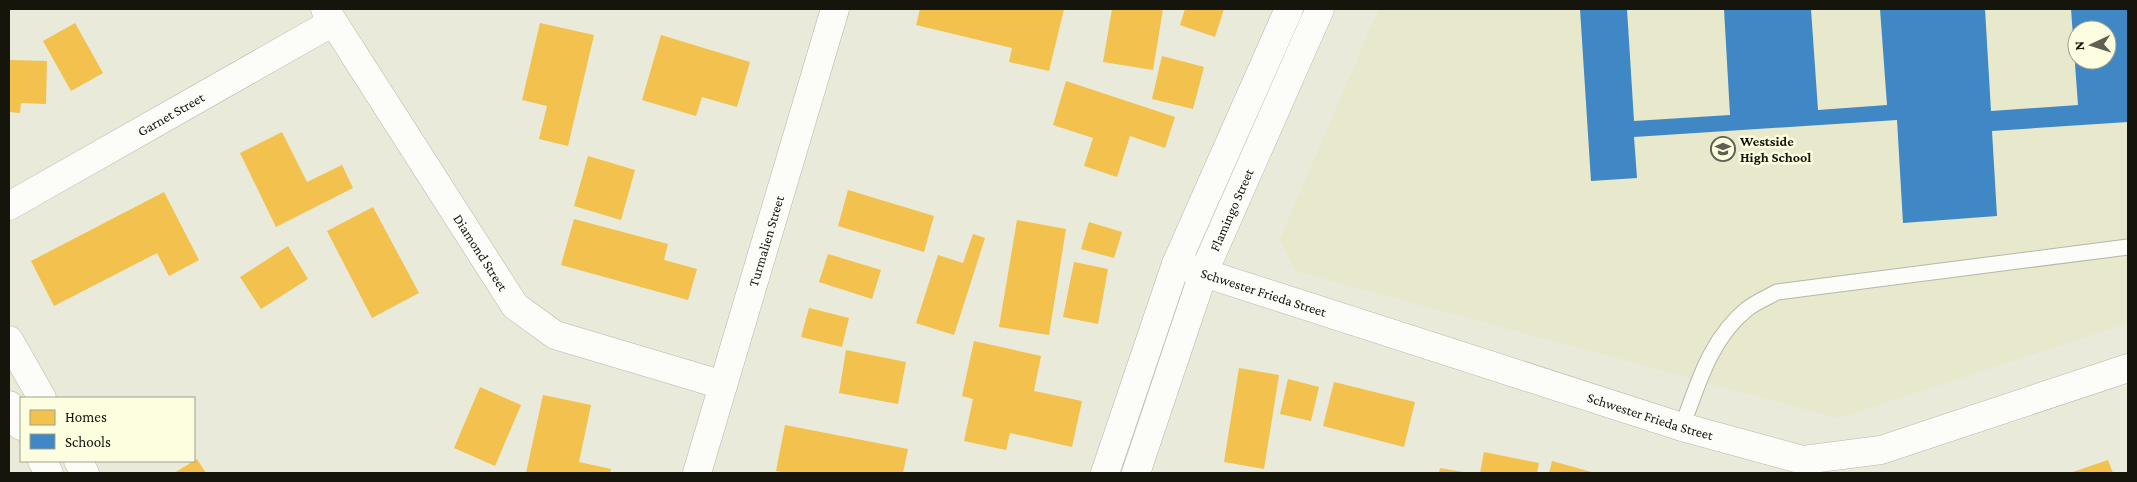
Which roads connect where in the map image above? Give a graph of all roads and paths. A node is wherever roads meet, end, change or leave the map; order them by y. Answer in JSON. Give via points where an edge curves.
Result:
{"nodes":[{"id":1,"x":836,"y":9,"type":"edge"},
{"id":2,"x":1288,"y":9,"type":"edge"},
{"id":3,"x":1320,"y":9,"type":"edge"},
{"id":4,"x":329,"y":16,"type":"edge"},
{"id":5,"x":9,"y":206,"type":"edge"},
{"id":6,"x":2128,"y":247,"type":"edge"},
{"id":7,"x":1176,"y":264,"type":"junction"},
{"id":8,"x":1203,"y":274,"type":"junction"},
{"id":9,"x":9,"y":340,"type":"edge"},
{"id":10,"x":2128,"y":368,"type":"edge"},
{"id":11,"x":723,"y":384,"type":"junction"},
{"id":12,"x":41,"y":397,"type":"edge"},
{"id":13,"x":9,"y":405,"type":"edge"},
{"id":14,"x":20,"y":424,"type":"edge"},
{"id":15,"x":1682,"y":427,"type":"junction"},
{"id":16,"x":43,"y":462,"type":"edge"},
{"id":17,"x":79,"y":462,"type":"edge"},
{"id":18,"x":49,"y":473,"type":"edge"},
{"id":19,"x":85,"y":473,"type":"edge"},
{"id":20,"x":696,"y":473,"type":"edge"},
{"id":21,"x":1105,"y":473,"type":"edge"},
{"id":22,"x":1136,"y":473,"type":"edge"}],
"edges":[{"from":1,"to":11,"type":"street","name":"Turmalien Street"},
{"from":2,"to":7,"type":"street","name":"Flamingo Street"},
{"from":3,"to":8,"type":"street","name":"Flamingo Street"},
{"from":4,"to":5,"type":"street","name":"Garnet Street"},
{"from":4,"to":11,"type":"street","name":"Diamond Street","via":[[515,306],[555,335]]},
{"from":6,"to":15,"type":"lane","via":[[1778,292],[1748,308],[1724,330],[1704,366]]},
{"from":7,"to":8,"type":"street","name":"Schwester Frieda Street"},
{"from":7,"to":21,"type":"street","name":"Flamingo Street"},
{"from":8,"to":15,"type":"street","name":"Schwester Frieda Street"},
{"from":8,"to":22,"type":"street","name":"Flamingo Street"},
{"from":9,"to":12,"type":"street"},
{"from":10,"to":15,"type":"street","name":"Schwester Frieda Street","via":[[1881,450],[1803,460]]},
{"from":11,"to":20,"type":"street","name":"Turmalien Street"},
{"from":13,"to":14,"type":"street"},
{"from":16,"to":18,"type":"street"},
{"from":17,"to":19,"type":"street"}]}
